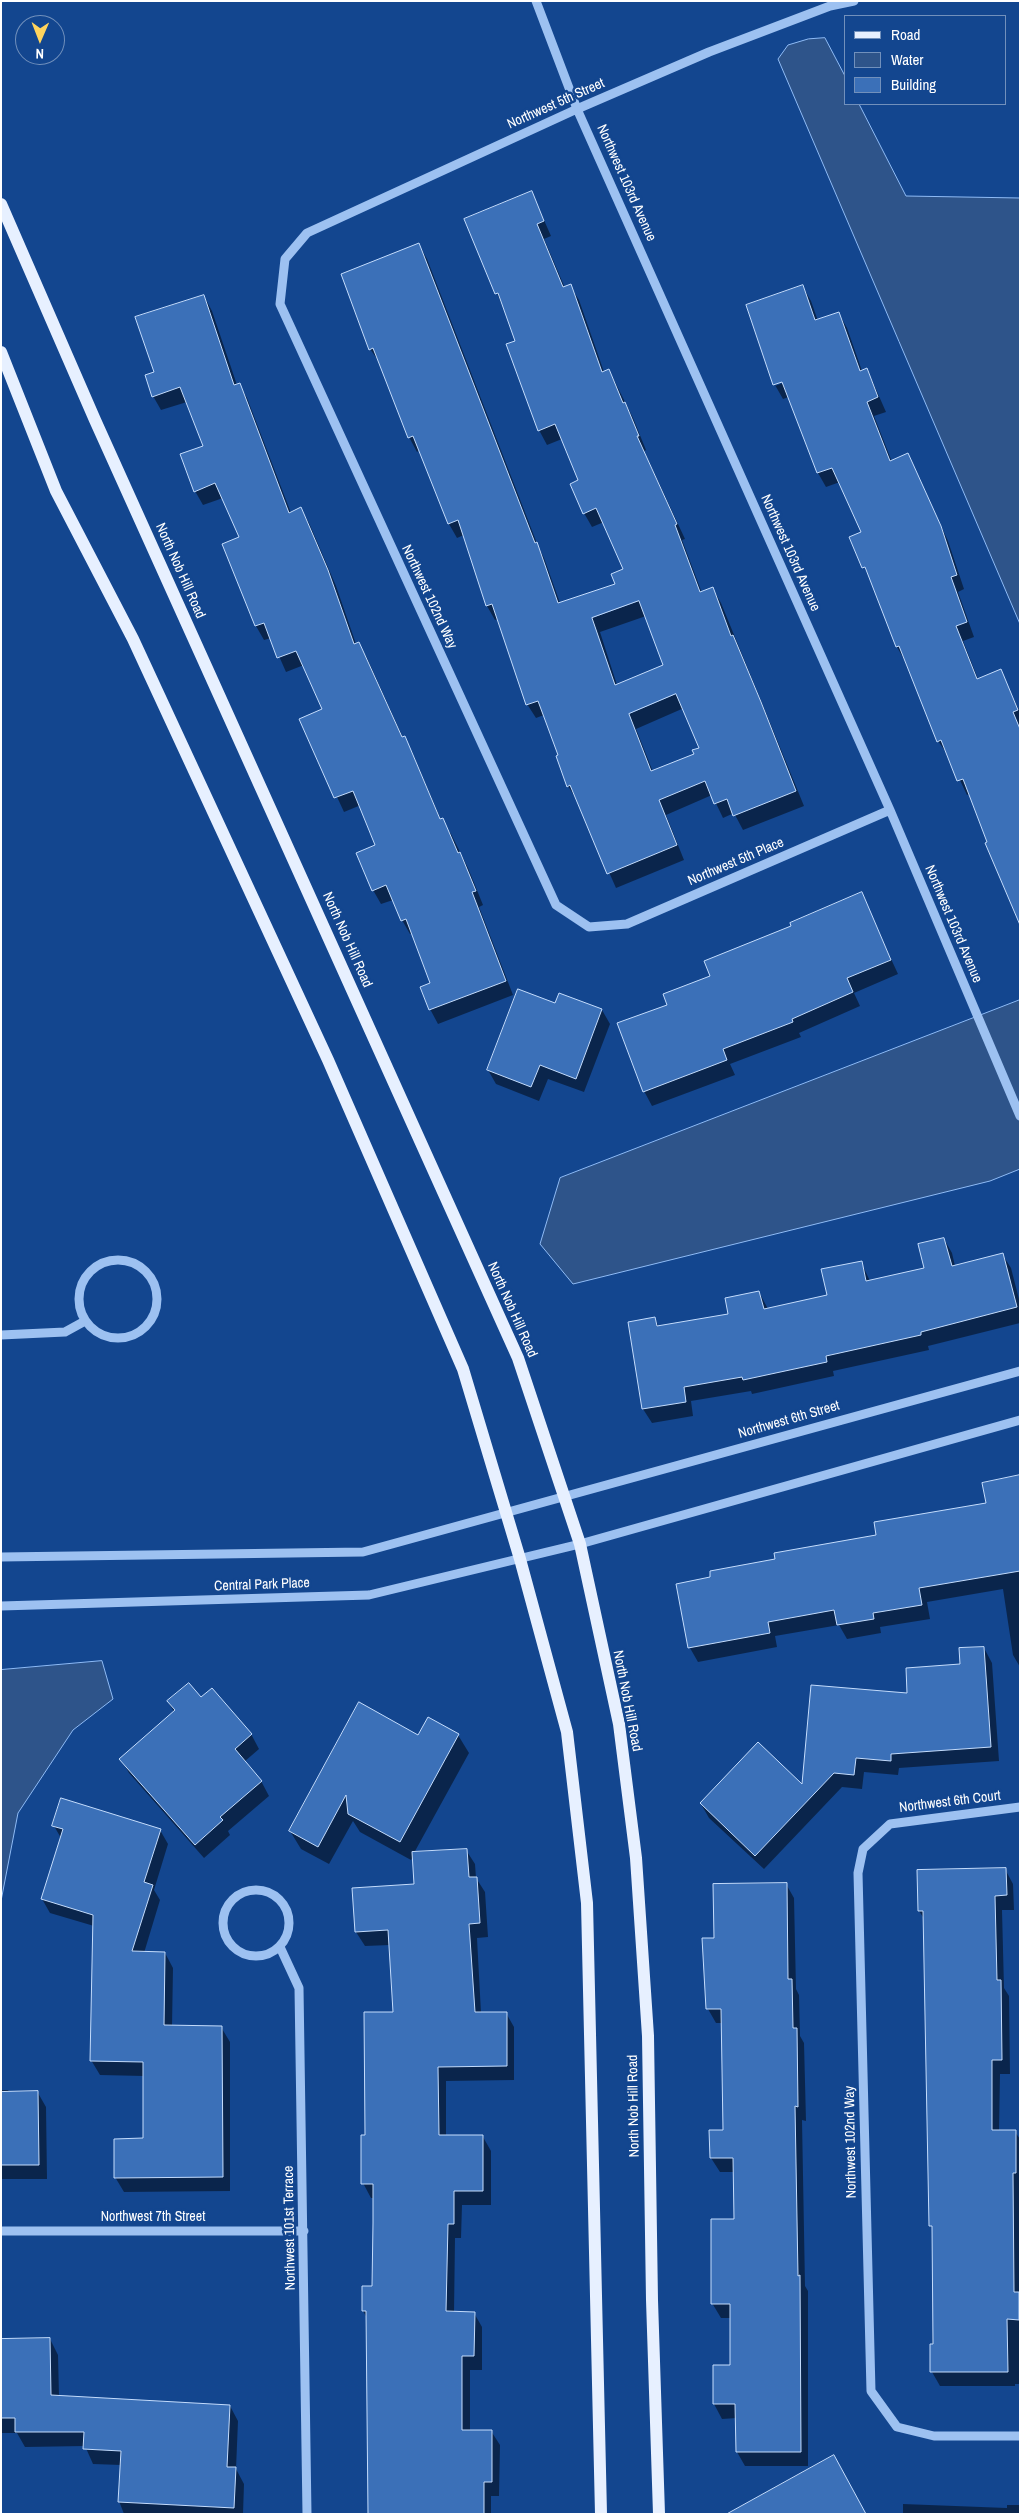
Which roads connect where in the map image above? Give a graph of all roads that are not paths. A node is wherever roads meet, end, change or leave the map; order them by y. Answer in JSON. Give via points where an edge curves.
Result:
{"nodes":[{"id":1,"x":536,"y":1,"type":"edge"},
{"id":2,"x":854,"y":1,"type":"edge"},
{"id":3,"x":577,"y":108,"type":"junction"},
{"id":4,"x":1,"y":204,"type":"edge"},
{"id":5,"x":285,"y":259,"type":"joint"},
{"id":6,"x":1,"y":352,"type":"edge"},
{"id":7,"x":890,"y":810,"type":"junction"},
{"id":8,"x":589,"y":928,"type":"joint"},
{"id":9,"x":1020,"y":1116,"type":"edge"},
{"id":10,"x":85,"y":1321,"type":"junction"},
{"id":11,"x":1,"y":1335,"type":"edge"},
{"id":12,"x":1020,"y":1371,"type":"edge"},
{"id":13,"x":1020,"y":1420,"type":"edge"},
{"id":14,"x":565,"y":1496,"type":"junction"},
{"id":15,"x":506,"y":1512,"type":"junction"},
{"id":16,"x":580,"y":1544,"type":"junction"},
{"id":17,"x":1,"y":1557,"type":"edge"},
{"id":18,"x":520,"y":1559,"type":"junction"},
{"id":19,"x":1,"y":1606,"type":"edge"},
{"id":20,"x":1020,"y":1807,"type":"edge"},
{"id":21,"x":864,"y":1849,"type":"joint"},
{"id":22,"x":280,"y":1946,"type":"junction"},
{"id":23,"x":1,"y":2230,"type":"edge"},
{"id":24,"x":304,"y":2232,"type":"junction"},
{"id":25,"x":1020,"y":2436,"type":"edge"},
{"id":26,"x":307,"y":2514,"type":"edge"},
{"id":27,"x":601,"y":2514,"type":"edge"},
{"id":28,"x":659,"y":2514,"type":"edge"}],
"edges":[{"from":1,"to":3,"type":"street","name":"Northwest 103rd Avenue"},
{"from":2,"to":3,"type":"street","name":"Northwest 5th Street","via":[[830,6],[709,52]]},
{"from":3,"to":5,"type":"street","name":"Northwest 5th Street","via":[[307,233]]},
{"from":3,"to":7,"type":"street","name":"Northwest 103rd Avenue"},
{"from":4,"to":14,"type":"main road","name":"North Nob Hill Road","via":[[94,420],[518,1358]]},
{"from":5,"to":8,"type":"street","name":"Northwest 102nd Way","via":[[280,304],[556,905]]},
{"from":6,"to":15,"type":"main road","via":[[56,491],[138,648],[328,1060],[443,1323],[463,1369]]},
{"from":7,"to":8,"type":"street","name":"Northwest 5th Place","via":[[627,924]]},
{"from":7,"to":9,"type":"street","name":"Northwest 103rd Avenue"},
{"from":10,"to":10,"type":"street","via":[[104,1336],[128,1337],[140,1332],[149,1323],[157,1301],[150,1277],[128,1261],[101,1263],[82,1282],[78,1295],[79,1309]]},
{"from":10,"to":11,"type":"street","via":[[65,1332]]},
{"from":12,"to":14,"type":"street","name":"Northwest 6th Street"},
{"from":13,"to":16,"type":"street"},
{"from":14,"to":15,"type":"street","name":"Northwest 6th Street"},
{"from":14,"to":16,"type":"main road","name":"North Nob Hill Road"},
{"from":15,"to":17,"type":"street","via":[[363,1552]]},
{"from":15,"to":18,"type":"main road"},
{"from":16,"to":18,"type":"street","name":"Central Park Place"},
{"from":16,"to":28,"type":"main road","name":"North Nob Hill Road","via":[[619,1724],[636,1858],[648,2036]]},
{"from":18,"to":19,"type":"street","name":"Central Park Place","via":[[369,1595]]},
{"from":18,"to":27,"type":"main road","via":[[567,1732],[587,1903]]},
{"from":20,"to":21,"type":"street","name":"Northwest 6th Court","via":[[890,1824]]},
{"from":21,"to":25,"type":"street","name":"Northwest 102nd Way","via":[[858,1873],[871,2391],[898,2427],[934,2436]]},
{"from":22,"to":22,"type":"street","via":[[287,1936],[289,1923],[287,1910],[279,1899],[268,1892],[256,1890],[242,1892],[232,1900],[222,1923],[232,1947],[243,1954],[256,1956],[269,1954]]},
{"from":22,"to":24,"type":"street","name":"Northwest 101st Terrace","via":[[299,1988]]},
{"from":23,"to":24,"type":"street","name":"Northwest 7th Street"},
{"from":24,"to":26,"type":"street","name":"Northwest 101st Terrace"}]}
